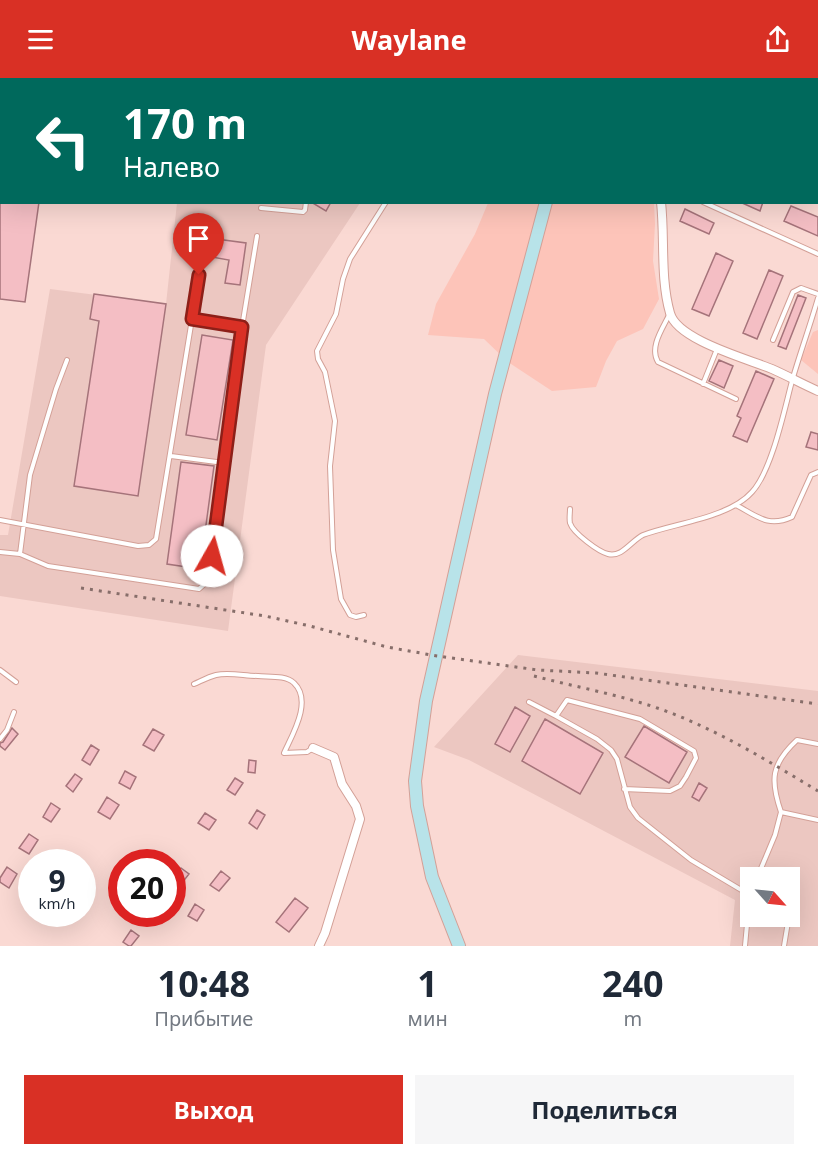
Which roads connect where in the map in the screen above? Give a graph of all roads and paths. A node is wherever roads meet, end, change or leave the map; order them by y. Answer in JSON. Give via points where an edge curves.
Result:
{"nodes":[{"id":1,"x":306,"y":204,"type":"edge"},
{"id":2,"x":385,"y":204,"type":"edge"},
{"id":3,"x":545,"y":204,"type":"edge"},
{"id":4,"x":661,"y":204,"type":"edge"},
{"id":5,"x":707,"y":204,"type":"edge"},
{"id":6,"x":261,"y":208,"type":"dead end"},
{"id":7,"x":206,"y":230,"type":"dead end"},
{"id":8,"x":256,"y":236,"type":"dead end"},
{"id":9,"x":818,"y":254,"type":"edge"},
{"id":10,"x":818,"y":296,"type":"edge"},
{"id":11,"x":670,"y":314,"type":"junction"},
{"id":12,"x":192,"y":319,"type":"junction"},
{"id":13,"x":242,"y":327,"type":"junction"},
{"id":14,"x":773,"y":340,"type":"dead end"},
{"id":15,"x":718,"y":349,"type":"junction"},
{"id":16,"x":67,"y":360,"type":"dead end"},
{"id":17,"x":793,"y":380,"type":"junction"},
{"id":18,"x":703,"y":384,"type":"junction"},
{"id":19,"x":818,"y":391,"type":"edge"},
{"id":20,"x":736,"y":399,"type":"dead end"},
{"id":21,"x":170,"y":456,"type":"junction"},
{"id":22,"x":224,"y":463,"type":"junction"},
{"id":23,"x":818,"y":472,"type":"edge"},
{"id":24,"x":735,"y":505,"type":"junction"},
{"id":25,"x":570,"y":509,"type":"dead end"},
{"id":26,"x":0,"y":520,"type":"edge"},
{"id":27,"x":23,"y":524,"type":"junction"},
{"id":28,"x":0,"y":552,"type":"edge"},
{"id":29,"x":20,"y":554,"type":"junction"},
{"id":30,"x":364,"y":615,"type":"dead end"},
{"id":31,"x":0,"y":670,"type":"edge"},
{"id":32,"x":16,"y":682,"type":"dead end"},
{"id":33,"x":194,"y":684,"type":"dead end"},
{"id":34,"x":529,"y":702,"type":"dead end"},
{"id":35,"x":14,"y":712,"type":"dead end"},
{"id":36,"x":556,"y":716,"type":"junction"},
{"id":37,"x":0,"y":739,"type":"edge"},
{"id":38,"x":818,"y":744,"type":"edge"},
{"id":39,"x":313,"y":748,"type":"joint"},
{"id":40,"x":624,"y":789,"type":"junction"},
{"id":41,"x":781,"y":812,"type":"junction"},
{"id":42,"x":818,"y":820,"type":"edge"},
{"id":43,"x":761,"y":867,"type":"edge"},
{"id":44,"x":740,"y":889,"type":"edge"},
{"id":45,"x":747,"y":927,"type":"edge"},
{"id":46,"x":787,"y":927,"type":"edge"},
{"id":47,"x":319,"y":946,"type":"edge"},
{"id":48,"x":459,"y":946,"type":"edge"},
{"id":49,"x":745,"y":946,"type":"edge"},
{"id":50,"x":784,"y":946,"type":"edge"}],
"edges":[{"from":1,"to":6,"type":"lane","via":[[303,213]]},
{"from":2,"to":30,"type":"lane","via":[[350,260],[336,314],[317,351],[335,421],[330,466],[333,550],[340,599],[350,615]]},
{"from":3,"to":48,"type":"street","via":[[495,394],[426,701],[415,781],[432,876]]},
{"from":4,"to":11,"type":"street"},
{"from":5,"to":9,"type":"lane"},
{"from":7,"to":12,"type":"lane"},
{"from":8,"to":13,"type":"lane"},
{"from":10,"to":14,"type":"lane","via":[[801,288],[793,292]]},
{"from":10,"to":17,"type":"lane"},
{"from":11,"to":15,"type":"street","via":[[680,328]]},
{"from":11,"to":18,"type":"lane","via":[[655,347],[656,359]]},
{"from":12,"to":13,"type":"lane"},
{"from":12,"to":21,"type":"lane"},
{"from":13,"to":22,"type":"lane"},
{"from":15,"to":17,"type":"street"},
{"from":15,"to":18,"type":"lane"},
{"from":16,"to":27,"type":"lane","via":[[30,475]]},
{"from":17,"to":19,"type":"street"},
{"from":17,"to":24,"type":"lane","via":[[763,475],[752,492]]},
{"from":18,"to":20,"type":"lane"},
{"from":21,"to":22,"type":"lane"},
{"from":21,"to":27,"type":"lane","via":[[159,529],[149,545]]},
{"from":22,"to":29,"type":"lane","via":[[209,580],[199,589],[48,566]]},
{"from":23,"to":24,"type":"lane","via":[[811,474],[792,518],[774,523]]},
{"from":24,"to":25,"type":"lane","via":[[641,536],[618,554],[608,555],[580,537],[570,524]]},
{"from":26,"to":27,"type":"lane"},
{"from":27,"to":29,"type":"lane"},
{"from":28,"to":29,"type":"lane"},
{"from":31,"to":32,"type":"lane"},
{"from":33,"to":39,"type":"lane","via":[[216,675],[283,678],[294,683],[302,701],[284,753]]},
{"from":34,"to":36,"type":"lane"},
{"from":35,"to":37,"type":"lane"},
{"from":36,"to":40,"type":"lane","via":[[611,750]]},
{"from":36,"to":40,"type":"lane","via":[[564,702],[571,700],[640,719],[694,751],[693,766],[680,786],[660,792]]},
{"from":38,"to":41,"type":"lane","via":[[797,740],[778,761],[774,790]]},
{"from":39,"to":47,"type":"street","via":[[334,757],[342,784],[360,819]]},
{"from":40,"to":44,"type":"lane","via":[[638,818],[692,860]]},
{"from":41,"to":42,"type":"lane"},
{"from":41,"to":43,"type":"lane"},
{"from":45,"to":49,"type":"lane"},
{"from":46,"to":50,"type":"lane"}]}
